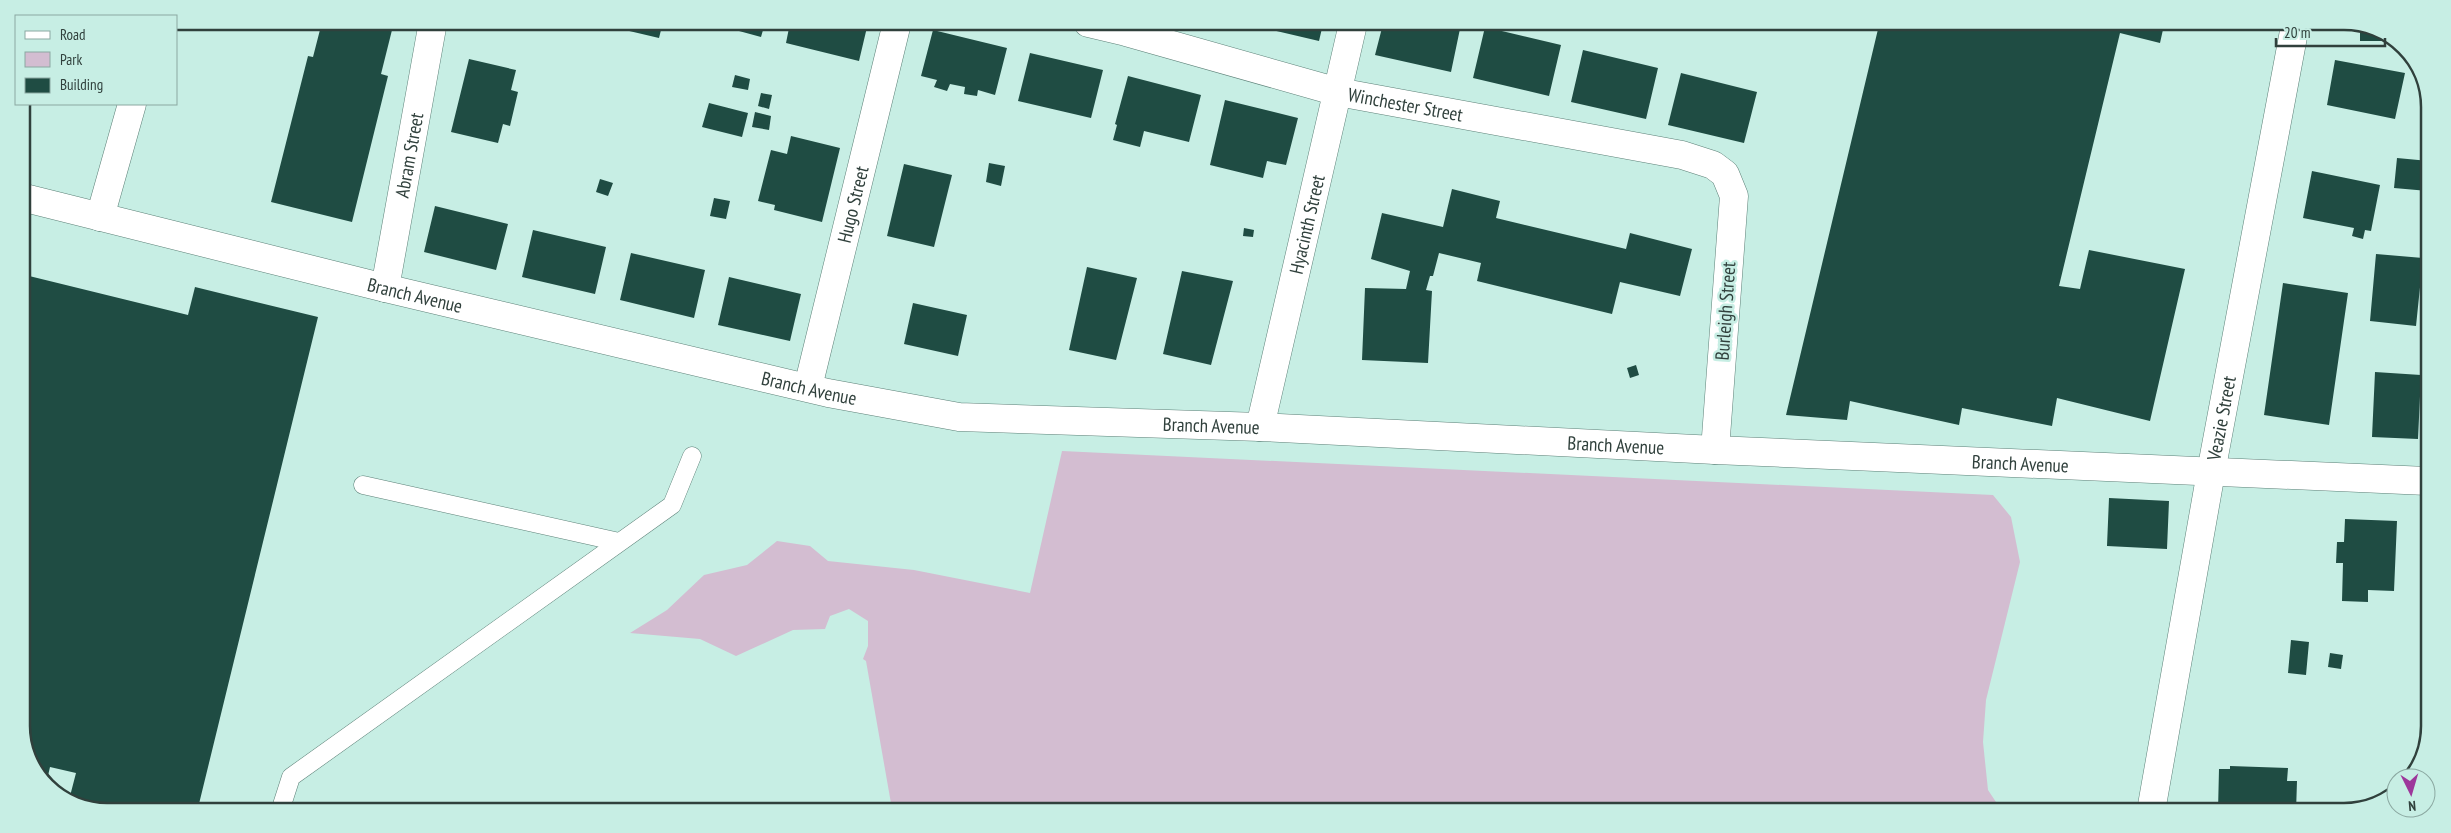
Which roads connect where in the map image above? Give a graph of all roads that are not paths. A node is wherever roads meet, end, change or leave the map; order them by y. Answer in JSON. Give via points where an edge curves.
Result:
{"nodes":[{"id":1,"x":432,"y":30,"type":"edge"},
{"id":2,"x":895,"y":30,"type":"edge"},
{"id":3,"x":1118,"y":30,"type":"edge"},
{"id":4,"x":1352,"y":30,"type":"edge"},
{"id":5,"x":2294,"y":30,"type":"edge"},
{"id":6,"x":1338,"y":92,"type":"junction"},
{"id":7,"x":132,"y":105,"type":"edge"},
{"id":8,"x":1725,"y":174,"type":"joint"},
{"id":9,"x":30,"y":199,"type":"edge"},
{"id":10,"x":100,"y":217,"type":"junction"},
{"id":11,"x":385,"y":288,"type":"junction"},
{"id":12,"x":808,"y":387,"type":"junction"},
{"id":13,"x":1260,"y":427,"type":"junction"},
{"id":14,"x":1715,"y":450,"type":"junction"},
{"id":15,"x":692,"y":456,"type":"dead end"},
{"id":16,"x":2211,"y":472,"type":"junction"},
{"id":17,"x":2421,"y":481,"type":"edge"},
{"id":18,"x":363,"y":485,"type":"dead end"},
{"id":19,"x":619,"y":542,"type":"junction"},
{"id":20,"x":283,"y":803,"type":"edge"},
{"id":21,"x":2152,"y":803,"type":"edge"}],
"edges":[{"from":1,"to":11,"type":"street","name":"Abram Street"},
{"from":2,"to":12,"type":"street","name":"Hugo Street"},
{"from":3,"to":6,"type":"street","name":"Winchester Street"},
{"from":4,"to":6,"type":"street","name":"Hyacinth Street"},
{"from":5,"to":16,"type":"street","name":"Veazie Street"},
{"from":6,"to":8,"type":"street","name":"Winchester Street","via":[[1682,155],[1713,165]]},
{"from":6,"to":13,"type":"street","name":"Hyacinth Street"},
{"from":7,"to":10,"type":"street"},
{"from":8,"to":14,"type":"street","name":"Burleigh Street","via":[[1734,196]]},
{"from":9,"to":10,"type":"street","name":"Branch Avenue"},
{"from":10,"to":11,"type":"street","name":"Branch Avenue"},
{"from":11,"to":12,"type":"street","name":"Branch Avenue"},
{"from":12,"to":13,"type":"street","name":"Branch Avenue","via":[[959,417]]},
{"from":13,"to":14,"type":"street","name":"Branch Avenue"},
{"from":14,"to":16,"type":"street","name":"Branch Avenue"},
{"from":15,"to":19,"type":"lane","via":[[672,505]]},
{"from":16,"to":17,"type":"street","name":"Branch Avenue"},
{"from":16,"to":21,"type":"street","name":"Veazie Street"},
{"from":18,"to":19,"type":"lane"},
{"from":19,"to":20,"type":"lane","via":[[291,777]]}]}
